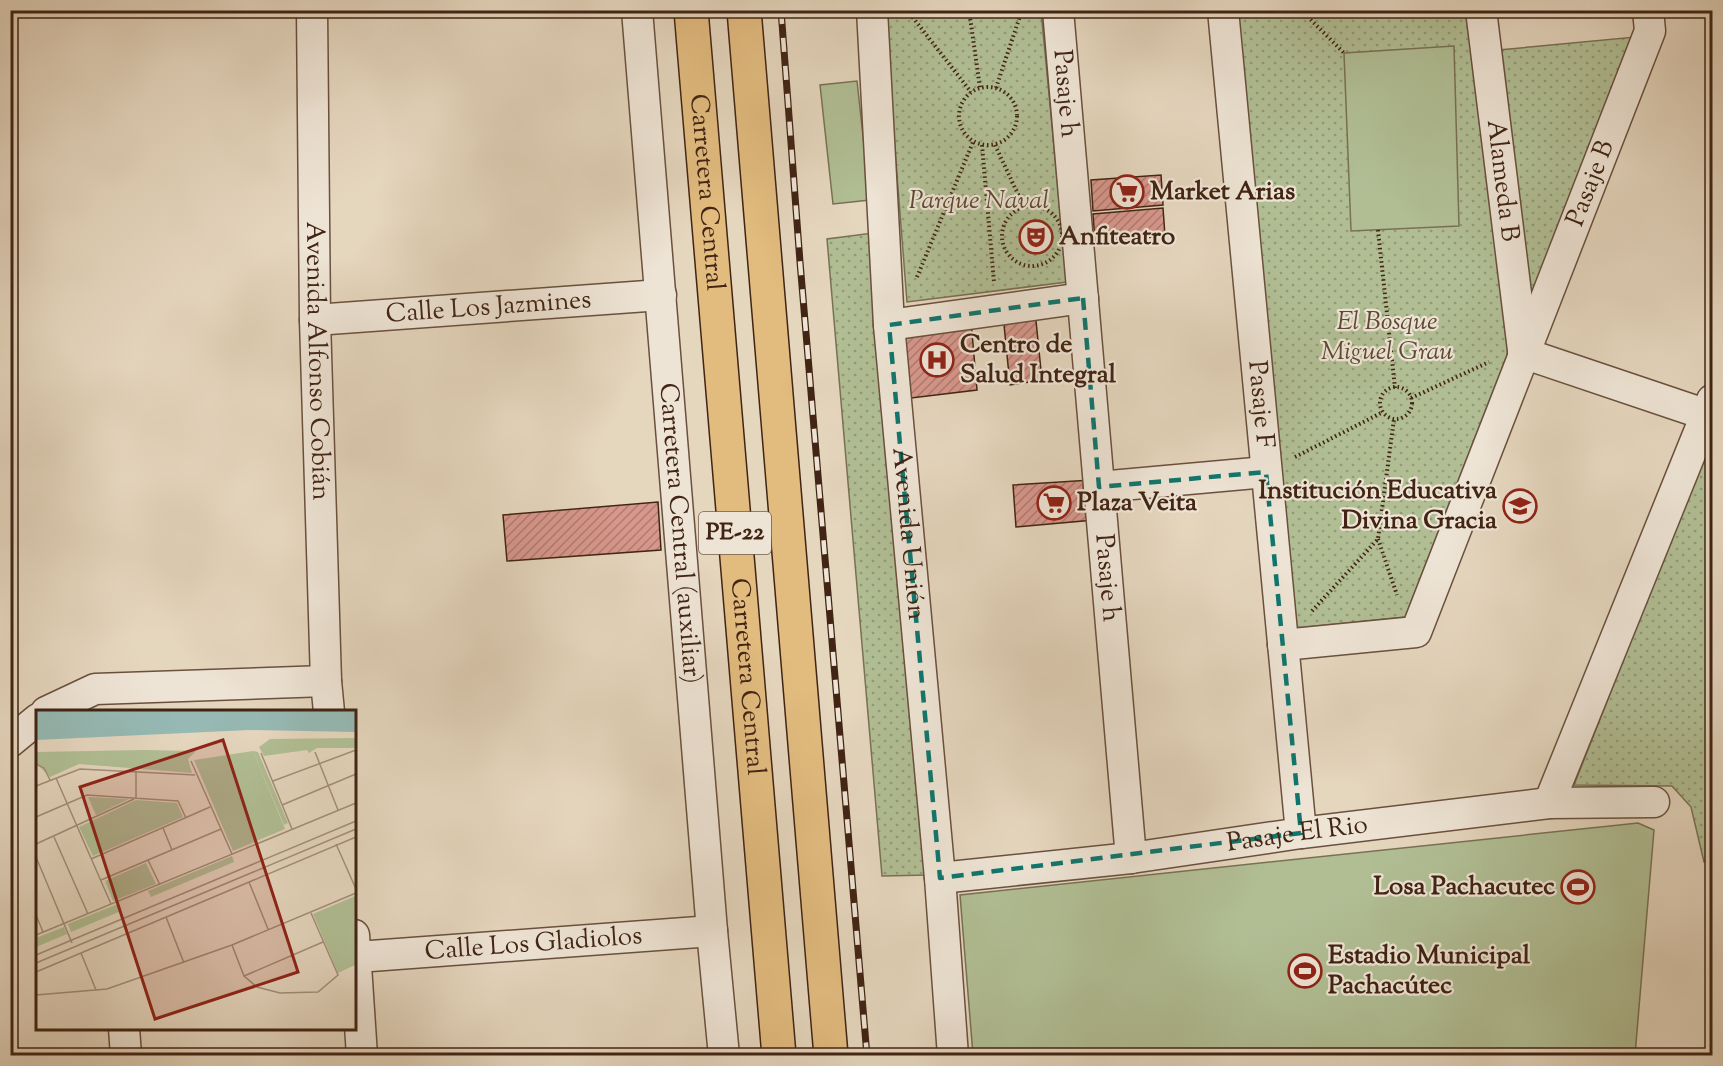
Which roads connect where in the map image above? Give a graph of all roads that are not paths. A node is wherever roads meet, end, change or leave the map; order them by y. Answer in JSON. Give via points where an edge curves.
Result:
{"nodes":[{"id":1,"x":312,"y":10,"type":"edge"},
{"id":2,"x":637,"y":10,"type":"edge"},
{"id":3,"x":692,"y":10,"type":"edge"},
{"id":4,"x":744,"y":10,"type":"edge"},
{"id":5,"x":872,"y":10,"type":"edge"},
{"id":6,"x":1058,"y":10,"type":"edge"},
{"id":7,"x":1223,"y":10,"type":"edge"},
{"id":8,"x":1481,"y":10,"type":"edge"},
{"id":9,"x":1648,"y":10,"type":"edge"},
{"id":10,"x":661,"y":295,"type":"junction"},
{"id":11,"x":1083,"y":297,"type":"junction"},
{"id":12,"x":315,"y":320,"type":"junction"},
{"id":13,"x":890,"y":325,"type":"junction"},
{"id":14,"x":1510,"y":355,"type":"junction"},
{"id":15,"x":1710,"y":407,"type":"edge"},
{"id":16,"x":1279,"y":465,"type":"junction"},
{"id":17,"x":1099,"y":487,"type":"junction"},
{"id":18,"x":1283,"y":645,"type":"junction"},
{"id":19,"x":326,"y":681,"type":"junction"},
{"id":20,"x":95,"y":701,"type":"edge"},
{"id":21,"x":55,"y":710,"type":"edge"},
{"id":22,"x":329,"y":710,"type":"edge"},
{"id":23,"x":36,"y":721,"type":"edge"},
{"id":24,"x":10,"y":742,"type":"edge"},
{"id":25,"x":1549,"y":802,"type":"junction"},
{"id":26,"x":1654,"y":802,"type":"dead end"},
{"id":27,"x":1301,"y":834,"type":"junction"},
{"id":28,"x":1131,"y":858,"type":"junction"},
{"id":29,"x":940,"y":878,"type":"junction"},
{"id":30,"x":712,"y":931,"type":"junction"},
{"id":31,"x":356,"y":946,"type":"edge"},
{"id":32,"x":356,"y":962,"type":"edge"},
{"id":33,"x":123,"y":1030,"type":"edge"},
{"id":34,"x":126,"y":1056,"type":"edge"},
{"id":35,"x":362,"y":1056,"type":"edge"},
{"id":36,"x":724,"y":1056,"type":"edge"},
{"id":37,"x":779,"y":1056,"type":"edge"},
{"id":38,"x":831,"y":1056,"type":"edge"},
{"id":39,"x":953,"y":1056,"type":"edge"}],
"edges":[{"from":1,"to":12,"type":"street","name":"Avenida Alfonso Cobián"},
{"from":2,"to":10,"type":"street","name":"Carretera Central (auxiliar)"},
{"from":3,"to":37,"type":"highway","name":"Carretera Central","number":"PE-22"},
{"from":4,"to":38,"type":"highway","name":"Carretera Central","number":"PE-22"},
{"from":5,"to":13,"type":"street","name":"Avenida Unión"},
{"from":6,"to":11,"type":"street","name":"Pasaje h"},
{"from":7,"to":16,"type":"street","name":"Pasaje F"},
{"from":8,"to":14,"type":"street","name":"Alameda B"},
{"from":9,"to":14,"type":"street","name":"Pasaje B","via":[[1650,31]]},
{"from":10,"to":12,"type":"street","name":"Calle Los Jazmines"},
{"from":10,"to":30,"type":"street","name":"Carretera Central (auxiliar)"},
{"from":11,"to":13,"type":"street"},
{"from":11,"to":17,"type":"street","name":"Pasaje h"},
{"from":12,"to":19,"type":"street","name":"Avenida Alfonso Cobián"},
{"from":13,"to":29,"type":"street","name":"Avenida Unión"},
{"from":14,"to":15,"type":"street"},
{"from":14,"to":18,"type":"street","name":"Pasaje B","via":[[1416,632]]},
{"from":15,"to":25,"type":"street"},
{"from":16,"to":17,"type":"street"},
{"from":16,"to":18,"type":"street","name":"Pasaje F"},
{"from":17,"to":28,"type":"street","name":"Pasaje h"},
{"from":18,"to":27,"type":"street","name":"Pasaje F"},
{"from":19,"to":20,"type":"street"},
{"from":19,"to":22,"type":"street","name":"Avenida Alfonso Cobián"},
{"from":20,"to":21,"type":"street"},
{"from":23,"to":24,"type":"street"},
{"from":25,"to":26,"type":"street","name":"Pasaje El Rio"},
{"from":25,"to":27,"type":"street","name":"Pasaje El Rio"},
{"from":27,"to":28,"type":"street","name":"Pasaje El Rio"},
{"from":28,"to":29,"type":"street","name":"Pasaje El Rio"},
{"from":29,"to":39,"type":"street","name":"Avenida Unión"},
{"from":30,"to":31,"type":"street","name":"Calle Los Gladiolos"},
{"from":30,"to":36,"type":"street","name":"Carretera Central (auxiliar)"},
{"from":32,"to":35,"type":"street"},
{"from":33,"to":34,"type":"street"}]}
